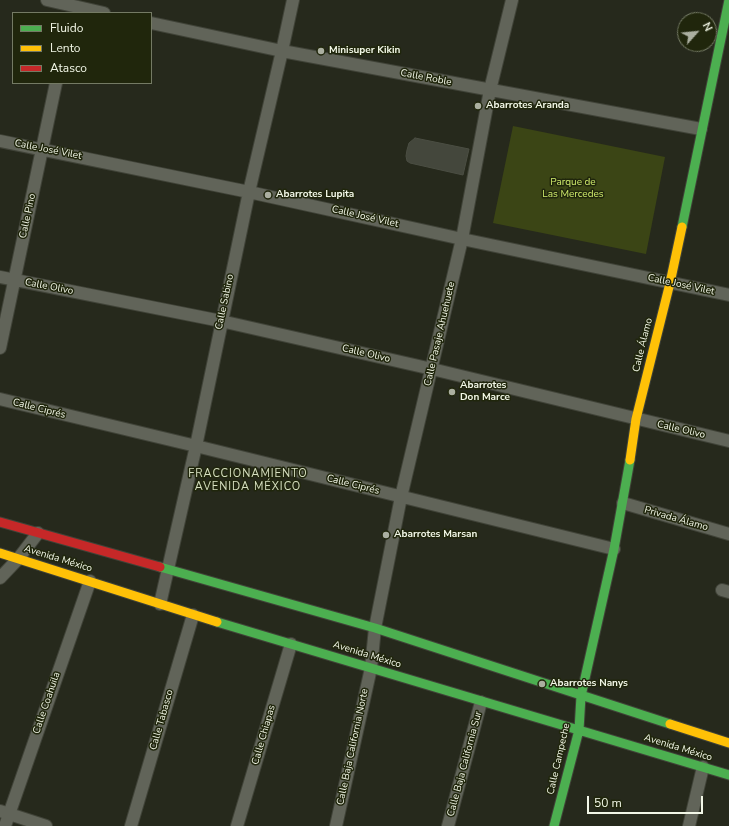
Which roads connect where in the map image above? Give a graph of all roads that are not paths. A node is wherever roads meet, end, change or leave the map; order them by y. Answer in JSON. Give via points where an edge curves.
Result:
{"nodes":[{"id":1,"x":47,"y":0,"type":"edge"},
{"id":2,"x":293,"y":0,"type":"edge"},
{"id":3,"x":512,"y":0,"type":"edge"},
{"id":4,"x":729,"y":0,"type":"edge"},
{"id":5,"x":72,"y":6,"type":"edge"},
{"id":6,"x":99,"y":12,"type":"edge"},
{"id":7,"x":152,"y":23,"type":"edge"},
{"id":8,"x":282,"y":51,"type":"junction"},
{"id":9,"x":56,"y":84,"type":"edge"},
{"id":10,"x":490,"y":90,"type":"junction"},
{"id":11,"x":701,"y":129,"type":"junction"},
{"id":12,"x":0,"y":141,"type":"edge"},
{"id":13,"x":42,"y":148,"type":"junction"},
{"id":14,"x":249,"y":192,"type":"junction"},
{"id":15,"x":462,"y":239,"type":"junction"},
{"id":16,"x":0,"y":277,"type":"edge"},
{"id":17,"x":14,"y":281,"type":"junction"},
{"id":18,"x":670,"y":283,"type":"junction"},
{"id":19,"x":729,"y":295,"type":"edge"},
{"id":20,"x":221,"y":321,"type":"junction"},
{"id":21,"x":0,"y":348,"type":"edge"},
{"id":22,"x":432,"y":369,"type":"junction"},
{"id":23,"x":0,"y":399,"type":"edge"},
{"id":24,"x":636,"y":419,"type":"junction"},
{"id":25,"x":729,"y":442,"type":"edge"},
{"id":26,"x":196,"y":446,"type":"junction"},
{"id":27,"x":401,"y":497,"type":"junction"},
{"id":28,"x":622,"y":503,"type":"junction"},
{"id":29,"x":0,"y":522,"type":"edge"},
{"id":30,"x":38,"y":533,"type":"junction"},
{"id":31,"x":729,"y":534,"type":"edge"},
{"id":32,"x":614,"y":549,"type":"junction"},
{"id":33,"x":0,"y":553,"type":"edge"},
{"id":34,"x":18,"y":558,"type":"junction"},
{"id":35,"x":168,"y":570,"type":"junction"},
{"id":36,"x":0,"y":578,"type":"edge"},
{"id":37,"x":90,"y":581,"type":"junction"},
{"id":38,"x":160,"y":604,"type":"junction"},
{"id":39,"x":193,"y":615,"type":"junction"},
{"id":40,"x":376,"y":628,"type":"junction"},
{"id":41,"x":291,"y":644,"type":"junction"},
{"id":42,"x":371,"y":668,"type":"junction"},
{"id":43,"x":581,"y":696,"type":"junction"},
{"id":44,"x":481,"y":702,"type":"junction"},
{"id":45,"x":579,"y":730,"type":"junction"},
{"id":46,"x":729,"y":743,"type":"edge"},
{"id":47,"x":704,"y":767,"type":"junction"},
{"id":48,"x":729,"y":775,"type":"edge"},
{"id":49,"x":4,"y":813,"type":"edge"},
{"id":50,"x":5,"y":826,"type":"edge"},
{"id":51,"x":46,"y":826,"type":"edge"},
{"id":52,"x":131,"y":826,"type":"edge"},
{"id":53,"x":237,"y":826,"type":"edge"},
{"id":54,"x":336,"y":826,"type":"edge"},
{"id":55,"x":448,"y":826,"type":"edge"},
{"id":56,"x":554,"y":826,"type":"edge"},
{"id":57,"x":689,"y":826,"type":"edge"}],
"edges":[{"from":1,"to":5,"type":"street"},
{"from":2,"to":8,"type":"street","name":"Calle Sabino"},
{"from":3,"to":10,"type":"street","name":"Calle Pasaje Ahuehuete"},
{"from":4,"to":11,"type":"street","name":"Calle Álamo"},
{"from":5,"to":6,"type":"street"},
{"from":7,"to":8,"type":"street","name":"Calle Roble"},
{"from":8,"to":10,"type":"street","name":"Calle Roble"},
{"from":8,"to":14,"type":"street","name":"Calle Sabino"},
{"from":9,"to":13,"type":"street","name":"Calle Pino"},
{"from":10,"to":11,"type":"street","name":"Calle Roble"},
{"from":10,"to":15,"type":"street","name":"Calle Pasaje Ahuehuete"},
{"from":11,"to":18,"type":"street","name":"Calle Álamo"},
{"from":12,"to":13,"type":"street","name":"Calle José Vilet"},
{"from":13,"to":14,"type":"street","name":"Calle José Vilet"},
{"from":13,"to":17,"type":"street","name":"Calle Pino"},
{"from":14,"to":15,"type":"street","name":"Calle José Vilet"},
{"from":14,"to":20,"type":"street","name":"Calle Sabino"},
{"from":15,"to":18,"type":"street","name":"Calle José Vilet"},
{"from":15,"to":22,"type":"street","name":"Calle Pasaje Ahuehuete"},
{"from":16,"to":17,"type":"street","name":"Calle Olivo"},
{"from":17,"to":20,"type":"street","name":"Calle Olivo"},
{"from":17,"to":21,"type":"street","name":"Calle Pino"},
{"from":18,"to":19,"type":"street","name":"Calle José Vilet"},
{"from":18,"to":24,"type":"street","name":"Calle Álamo"},
{"from":20,"to":22,"type":"street","name":"Calle Olivo"},
{"from":20,"to":26,"type":"street","name":"Calle Sabino"},
{"from":22,"to":24,"type":"street","name":"Calle Olivo"},
{"from":22,"to":27,"type":"street","name":"Calle Pasaje Ahuehuete"},
{"from":23,"to":26,"type":"street","name":"Calle Ciprés"},
{"from":24,"to":25,"type":"street","name":"Calle Olivo"},
{"from":24,"to":28,"type":"street","name":"Calle Álamo"},
{"from":26,"to":27,"type":"street","name":"Calle Ciprés"},
{"from":26,"to":35,"type":"street","name":"Calle Sabino"},
{"from":27,"to":32,"type":"street","name":"Calle Ciprés"},
{"from":27,"to":40,"type":"street","name":"Calle Pasaje Ahuehuete"},
{"from":28,"to":31,"type":"street","name":"Privada Álamo"},
{"from":28,"to":32,"type":"street","name":"Calle Álamo"},
{"from":29,"to":30,"type":"street","name":"Avenida México"},
{"from":30,"to":34,"type":"street"},
{"from":30,"to":35,"type":"street","name":"Avenida México"},
{"from":32,"to":43,"type":"street","name":"Calle Álamo"},
{"from":33,"to":34,"type":"street","name":"Avenida México"},
{"from":34,"to":36,"type":"street"},
{"from":34,"to":37,"type":"street","name":"Avenida México"},
{"from":35,"to":38,"type":"street","name":"Calle Sabino"},
{"from":35,"to":40,"type":"street","name":"Avenida México"},
{"from":37,"to":38,"type":"street","name":"Avenida México"},
{"from":37,"to":49,"type":"street","name":"Calle Coahuila"},
{"from":38,"to":39,"type":"street","name":"Avenida México"},
{"from":39,"to":41,"type":"street","name":"Avenida México"},
{"from":39,"to":52,"type":"street","name":"Calle Tabasco"},
{"from":40,"to":42,"type":"street","name":"Calle Pasaje Ahuehuete"},
{"from":40,"to":43,"type":"street","name":"Avenida México"},
{"from":41,"to":42,"type":"street","name":"Avenida México"},
{"from":41,"to":53,"type":"street","name":"Calle Chiapas"},
{"from":42,"to":44,"type":"street","name":"Avenida México"},
{"from":42,"to":54,"type":"street","name":"Calle Baja California Norte"},
{"from":43,"to":45,"type":"street","name":"Calle Campeche"},
{"from":43,"to":46,"type":"street","name":"Avenida México"},
{"from":44,"to":45,"type":"street","name":"Avenida México"},
{"from":44,"to":55,"type":"street","name":"Calle Baja California Sur"},
{"from":45,"to":47,"type":"street","name":"Avenida México"},
{"from":45,"to":56,"type":"street","name":"Calle Campeche"},
{"from":47,"to":48,"type":"street","name":"Avenida México"},
{"from":47,"to":57,"type":"street"},
{"from":49,"to":50,"type":"street","name":"Calle Coahuila"},
{"from":49,"to":51,"type":"street"}]}
